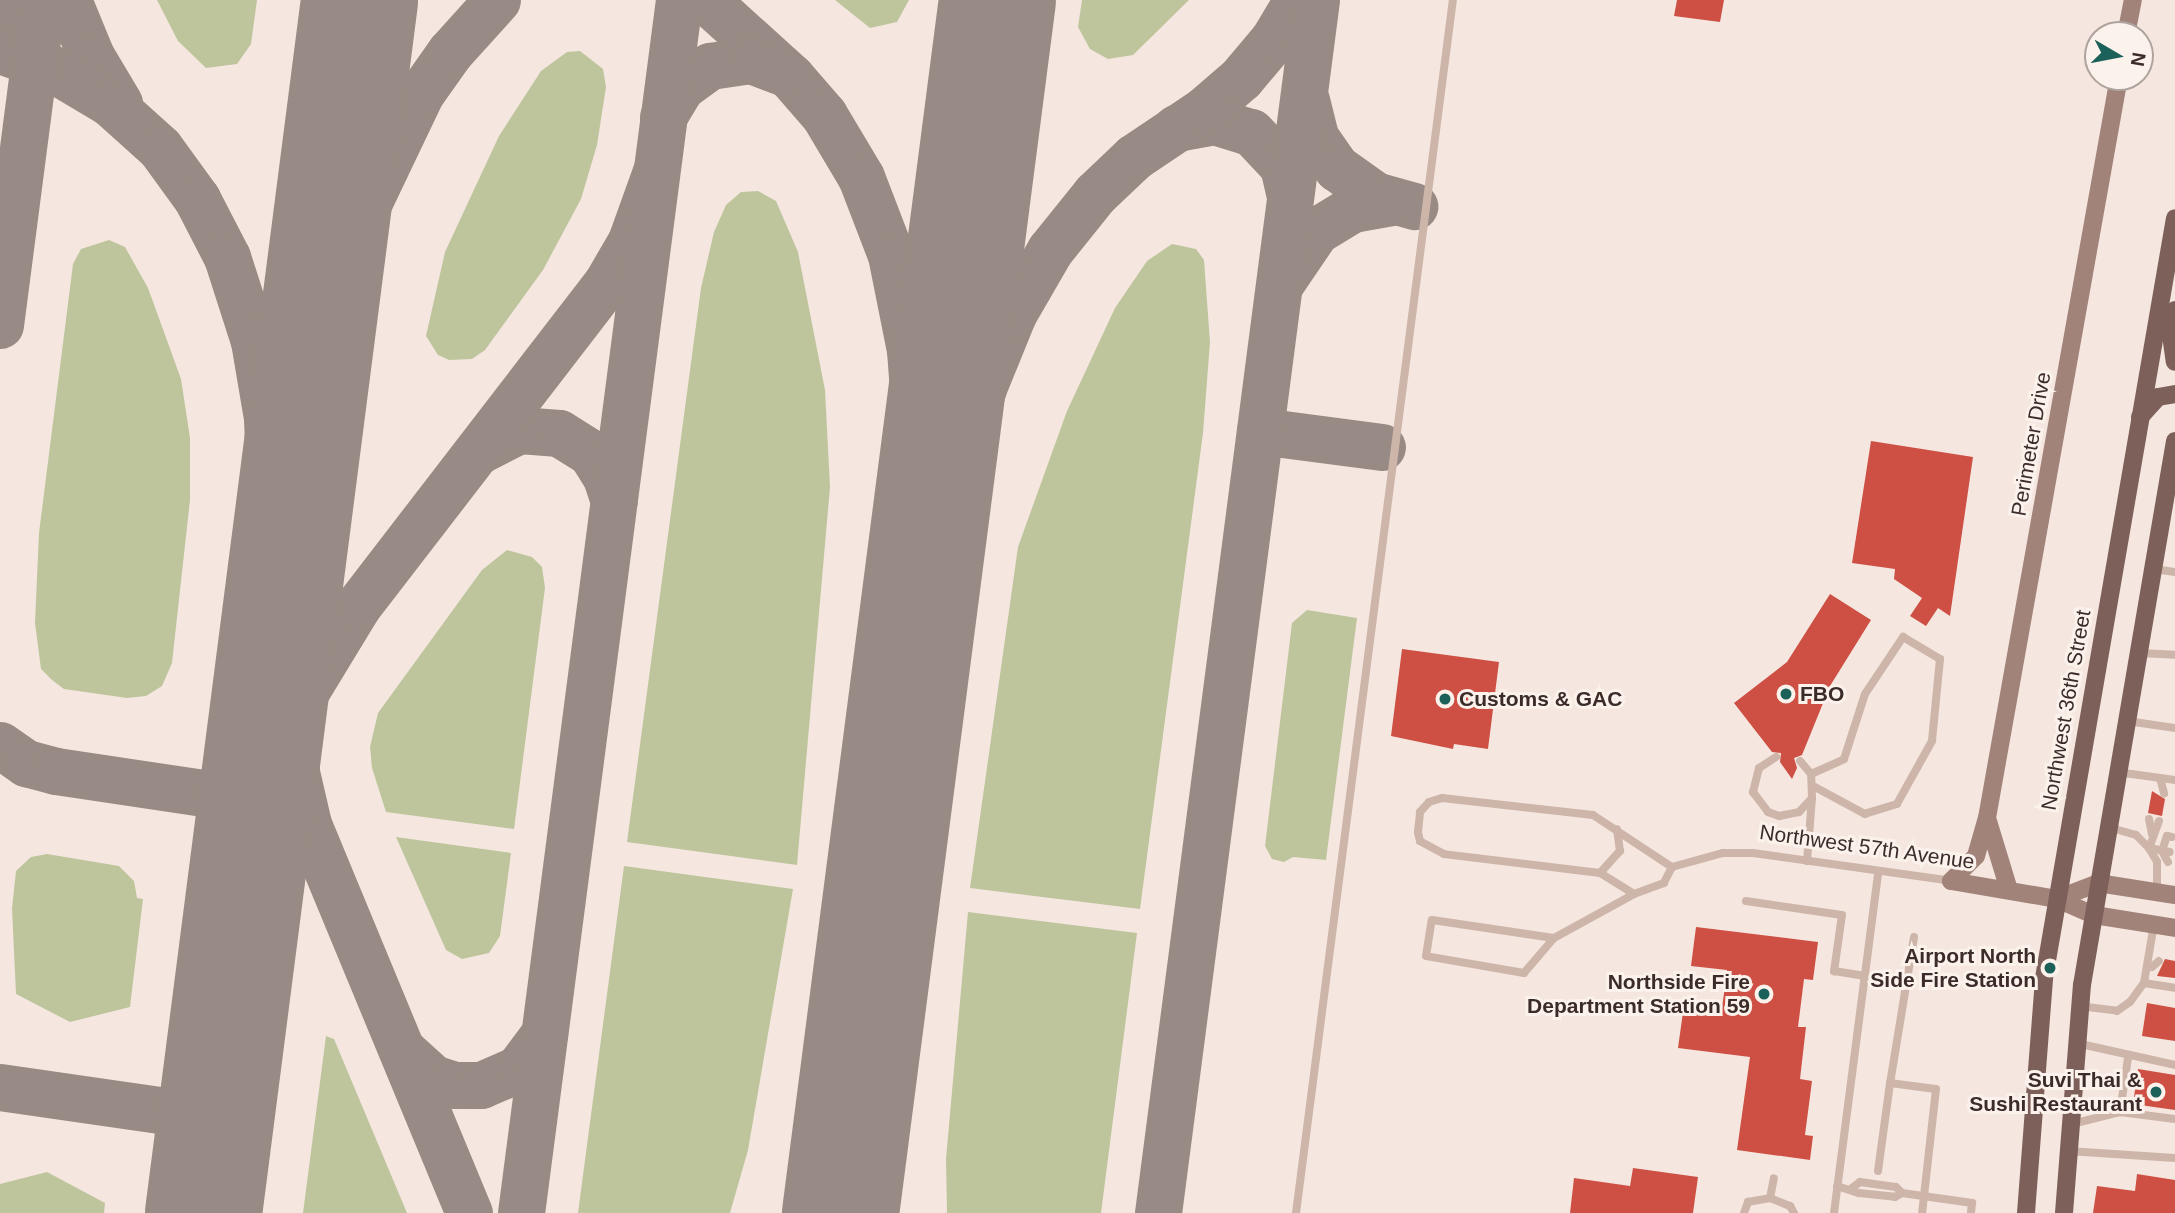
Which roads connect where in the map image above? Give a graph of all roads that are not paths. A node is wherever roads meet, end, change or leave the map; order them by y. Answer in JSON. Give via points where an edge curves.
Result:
{"nodes":[{"id":1,"x":1453,"y":0,"type":"edge"},
{"id":2,"x":2133,"y":0,"type":"edge"},
{"id":3,"x":2129,"y":21,"type":"edge"},
{"id":4,"x":2117,"y":91,"type":"edge"},
{"id":5,"x":2175,"y":218,"type":"edge"},
{"id":6,"x":2173,"y":240,"type":"edge"},
{"id":7,"x":2175,"y":310,"type":"edge"},
{"id":8,"x":2175,"y":362,"type":"edge"},
{"id":9,"x":2175,"y":394,"type":"edge"},
{"id":10,"x":2140,"y":417,"type":"junction"},
{"id":11,"x":2175,"y":441,"type":"edge"},
{"id":12,"x":2171,"y":485,"type":"edge"},
{"id":13,"x":2153,"y":569,"type":"junction"},
{"id":14,"x":2175,"y":572,"type":"edge"},
{"id":15,"x":2138,"y":653,"type":"junction"},
{"id":16,"x":2175,"y":655,"type":"edge"},
{"id":17,"x":2127,"y":720,"type":"junction"},
{"id":18,"x":2175,"y":729,"type":"edge"},
{"id":19,"x":1776,"y":757,"type":"dead end"},
{"id":20,"x":1800,"y":761,"type":"dead end"},
{"id":21,"x":2117,"y":772,"type":"junction"},
{"id":22,"x":1811,"y":774,"type":"junction"},
{"id":23,"x":2175,"y":780,"type":"edge"},
{"id":24,"x":1813,"y":786,"type":"junction"},
{"id":25,"x":1812,"y":798,"type":"junction"},
{"id":26,"x":1987,"y":818,"type":"junction"},
{"id":27,"x":2154,"y":820,"type":"dead end"},
{"id":28,"x":2108,"y":827,"type":"junction"},
{"id":29,"x":1616,"y":828,"type":"junction"},
{"id":30,"x":2172,"y":837,"type":"dead end"},
{"id":31,"x":2149,"y":848,"type":"junction"},
{"id":32,"x":2166,"y":852,"type":"junction"},
{"id":33,"x":1807,"y":861,"type":"junction"},
{"id":34,"x":2168,"y":862,"type":"dead end"},
{"id":35,"x":1672,"y":867,"type":"junction"},
{"id":36,"x":1878,"y":872,"type":"junction"},
{"id":37,"x":1600,"y":873,"type":"junction"},
{"id":38,"x":1951,"y":881,"type":"junction"},
{"id":39,"x":2098,"y":883,"type":"junction"},
{"id":40,"x":2009,"y":890,"type":"junction"},
{"id":41,"x":2157,"y":892,"type":"junction"},
{"id":42,"x":1634,"y":894,"type":"junction"},
{"id":43,"x":2175,"y":895,"type":"edge"},
{"id":44,"x":2057,"y":899,"type":"junction"},
{"id":45,"x":1746,"y":901,"type":"dead end"},
{"id":46,"x":2094,"y":915,"type":"junction"},
{"id":47,"x":2154,"y":924,"type":"junction"},
{"id":48,"x":2175,"y":928,"type":"edge"},
{"id":49,"x":1554,"y":937,"type":"junction"},
{"id":50,"x":1914,"y":937,"type":"dead end"},
{"id":51,"x":1864,"y":976,"type":"junction"},
{"id":52,"x":2144,"y":983,"type":"junction"},
{"id":53,"x":2175,"y":988,"type":"edge"},
{"id":54,"x":2080,"y":1006,"type":"junction"},
{"id":55,"x":2075,"y":1043,"type":"junction"},
{"id":56,"x":2128,"y":1058,"type":"junction"},
{"id":57,"x":2175,"y":1065,"type":"edge"},
{"id":58,"x":1890,"y":1083,"type":"junction"},
{"id":59,"x":2120,"y":1112,"type":"junction"},
{"id":60,"x":2175,"y":1119,"type":"edge"},
{"id":61,"x":2070,"y":1125,"type":"junction"},
{"id":62,"x":2068,"y":1151,"type":"junction"},
{"id":63,"x":2175,"y":1158,"type":"edge"},
{"id":64,"x":1878,"y":1171,"type":"dead end"},
{"id":65,"x":1774,"y":1178,"type":"dead end"},
{"id":66,"x":1837,"y":1186,"type":"junction"},
{"id":67,"x":1924,"y":1196,"type":"junction"},
{"id":68,"x":1769,"y":1198,"type":"junction"},
{"id":69,"x":1296,"y":1213,"type":"edge"},
{"id":70,"x":1744,"y":1213,"type":"edge"},
{"id":71,"x":1794,"y":1213,"type":"edge"},
{"id":72,"x":1834,"y":1213,"type":"edge"},
{"id":73,"x":1922,"y":1213,"type":"edge"},
{"id":74,"x":1971,"y":1213,"type":"edge"},
{"id":75,"x":2026,"y":1213,"type":"edge"},
{"id":76,"x":2064,"y":1213,"type":"edge"}],
"edges":[{"from":1,"to":69,"type":"lane"},
{"from":2,"to":3,"type":"street"},
{"from":4,"to":26,"type":"street","name":"Perimeter Drive"},
{"from":5,"to":6,"type":"main road","name":"Northwest 36th Street"},
{"from":6,"to":10,"type":"main road","name":"Northwest 36th Street"},
{"from":7,"to":8,"type":"main road","via":[[2171,335]]},
{"from":9,"to":10,"type":"main road","via":[[2158,397]]},
{"from":10,"to":44,"type":"main road","name":"Northwest 36th Street"},
{"from":11,"to":12,"type":"main road"},
{"from":12,"to":13,"type":"main road"},
{"from":13,"to":14,"type":"lane"},
{"from":13,"to":15,"type":"main road"},
{"from":15,"to":16,"type":"lane"},
{"from":15,"to":17,"type":"main road"},
{"from":17,"to":18,"type":"lane"},
{"from":17,"to":21,"type":"main road"},
{"from":19,"to":25,"type":"lane","via":[[1759,768],[1754,779],[1758,803],[1768,812],[1792,815]]},
{"from":20,"to":22,"type":"lane"},
{"from":21,"to":23,"type":"lane","via":[[2159,787]]},
{"from":21,"to":28,"type":"main road"},
{"from":22,"to":24,"type":"lane"},
{"from":22,"to":24,"type":"lane","via":[[1844,759],[1865,694],[1903,637],[1940,659],[1932,741],[1897,804],[1865,814]]},
{"from":24,"to":25,"type":"lane"},
{"from":25,"to":33,"type":"lane"},
{"from":26,"to":38,"type":"street","name":"Perimeter Drive","via":[[1976,856]]},
{"from":26,"to":40,"type":"street","name":"Perimeter Drive"},
{"from":27,"to":31,"type":"lane"},
{"from":28,"to":31,"type":"lane","via":[[2136,835]]},
{"from":28,"to":39,"type":"main road"},
{"from":29,"to":35,"type":"lane"},
{"from":29,"to":37,"type":"lane","via":[[1620,850]]},
{"from":29,"to":37,"type":"lane","via":[[1593,815],[1441,798],[1420,812],[1420,841],[1433,851]]},
{"from":30,"to":32,"type":"lane","via":[[2167,836]]},
{"from":31,"to":32,"type":"lane"},
{"from":31,"to":41,"type":"lane","via":[[2157,862]]},
{"from":32,"to":34,"type":"lane"},
{"from":33,"to":35,"type":"lane","name":"Northwest 57th Avenue","via":[[1723,853]]},
{"from":33,"to":36,"type":"lane","name":"Northwest 57th Avenue"},
{"from":35,"to":42,"type":"lane","via":[[1664,883]]},
{"from":36,"to":38,"type":"lane","name":"Northwest 57th Avenue"},
{"from":36,"to":51,"type":"lane"},
{"from":37,"to":42,"type":"lane"},
{"from":38,"to":40,"type":"street","name":"Northwest 57th Avenue"},
{"from":39,"to":41,"type":"street"},
{"from":39,"to":44,"type":"street"},
{"from":39,"to":46,"type":"main road"},
{"from":40,"to":44,"type":"street","name":"Northwest 57th Avenue"},
{"from":41,"to":43,"type":"street"},
{"from":42,"to":49,"type":"lane"},
{"from":44,"to":46,"type":"street","name":"Northwest 57th Avenue"},
{"from":44,"to":75,"type":"main road","name":"Northwest 36th Street","via":[[2040,1010]]},
{"from":45,"to":51,"type":"lane","via":[[1842,915],[1834,971]]},
{"from":46,"to":47,"type":"street","name":"Northwest 57th Avenue"},
{"from":46,"to":54,"type":"main road"},
{"from":47,"to":48,"type":"street","name":"Northwest 57th Avenue"},
{"from":47,"to":52,"type":"lane","via":[[2154,966]]},
{"from":49,"to":49,"type":"lane","via":[[1432,920],[1426,956],[1524,973]]},
{"from":50,"to":58,"type":"lane"},
{"from":51,"to":66,"type":"lane"},
{"from":52,"to":53,"type":"lane"},
{"from":52,"to":54,"type":"lane","via":[[2116,1011]]},
{"from":54,"to":55,"type":"main road"},
{"from":55,"to":56,"type":"lane"},
{"from":55,"to":61,"type":"main road"},
{"from":56,"to":57,"type":"lane"},
{"from":56,"to":59,"type":"lane"},
{"from":58,"to":64,"type":"lane"},
{"from":58,"to":67,"type":"lane","via":[[1936,1089]]},
{"from":59,"to":60,"type":"lane"},
{"from":59,"to":61,"type":"lane"},
{"from":61,"to":62,"type":"main road"},
{"from":62,"to":63,"type":"lane"},
{"from":62,"to":76,"type":"main road"},
{"from":65,"to":68,"type":"lane"},
{"from":66,"to":67,"type":"lane","via":[[1859,1193]]},
{"from":66,"to":72,"type":"lane"},
{"from":67,"to":73,"type":"lane"},
{"from":67,"to":74,"type":"lane","via":[[1972,1203]]},
{"from":68,"to":70,"type":"lane","via":[[1748,1202]]},
{"from":68,"to":71,"type":"lane","via":[[1790,1206]]}]}
